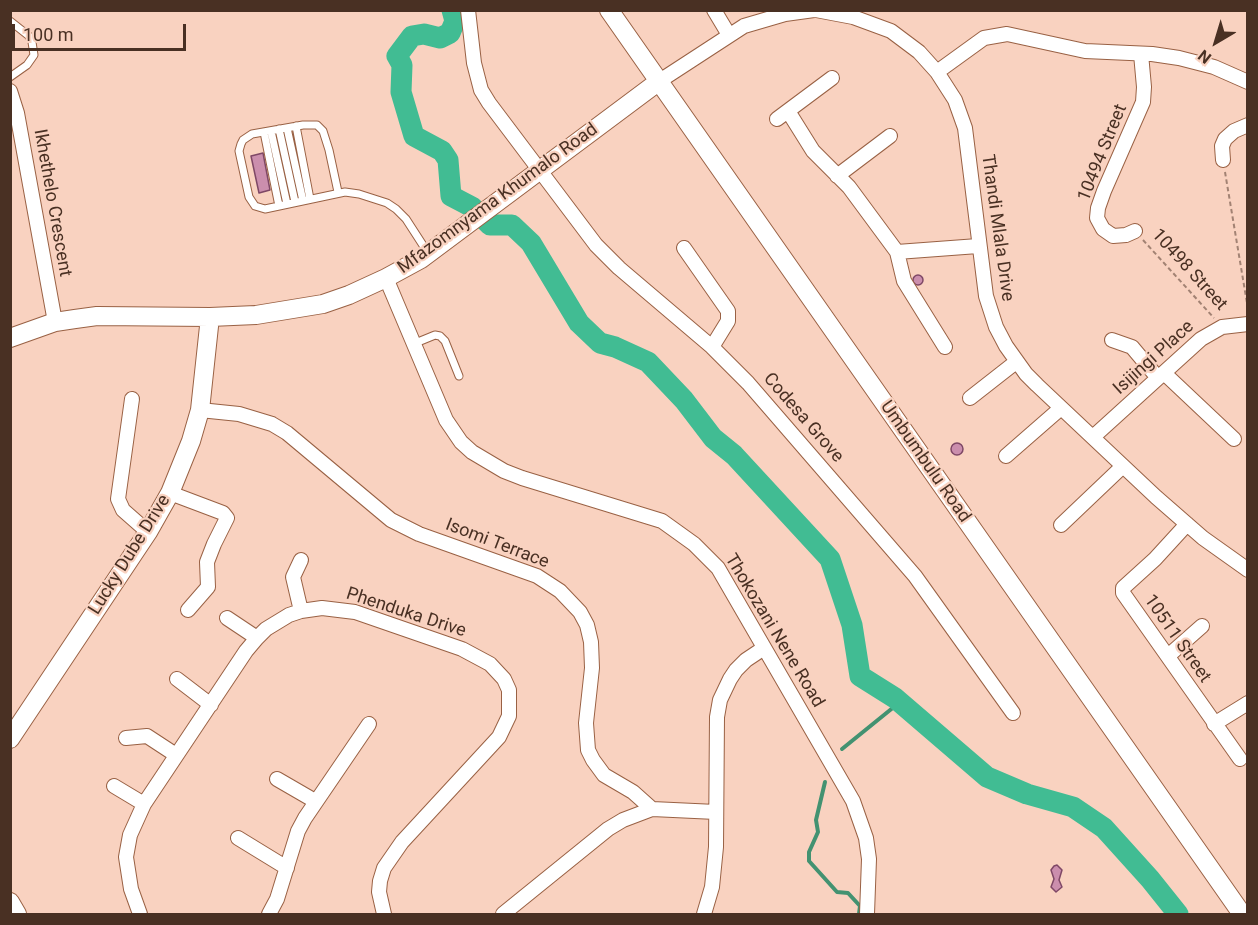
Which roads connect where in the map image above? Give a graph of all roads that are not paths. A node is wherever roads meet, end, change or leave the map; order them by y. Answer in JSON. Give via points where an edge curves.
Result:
{"nodes":[{"id":1,"x":468,"y":10,"type":"edge"},
{"id":2,"x":609,"y":10,"type":"edge"},
{"id":3,"x":714,"y":10,"type":"edge"},
{"id":4,"x":815,"y":10,"type":"edge"},
{"id":5,"x":10,"y":21,"type":"edge"},
{"id":6,"x":729,"y":35,"type":"junction"},
{"id":7,"x":1142,"y":54,"type":"junction"},
{"id":8,"x":937,"y":72,"type":"junction"},
{"id":9,"x":10,"y":77,"type":"edge"},
{"id":10,"x":832,"y":78,"type":"dead end"},
{"id":11,"x":658,"y":82,"type":"junction"},
{"id":12,"x":1248,"y":82,"type":"edge"},
{"id":13,"x":10,"y":91,"type":"edge"},
{"id":14,"x":1248,"y":125,"type":"edge"},
{"id":15,"x":296,"y":126,"type":"junction"},
{"id":16,"x":276,"y":130,"type":"junction"},
{"id":17,"x":890,"y":136,"type":"dead end"},
{"id":18,"x":1223,"y":160,"type":"road end"},
{"id":19,"x":540,"y":170,"type":"junction"},
{"id":20,"x":837,"y":176,"type":"junction"},
{"id":21,"x":338,"y":192,"type":"junction"},
{"id":22,"x":303,"y":201,"type":"junction"},
{"id":23,"x":283,"y":205,"type":"junction"},
{"id":24,"x":1136,"y":231,"type":"road end"},
{"id":25,"x":978,"y":246,"type":"junction"},
{"id":26,"x":684,"y":248,"type":"dead end"},
{"id":27,"x":897,"y":252,"type":"junction"},
{"id":28,"x":428,"y":253,"type":"junction"},
{"id":29,"x":386,"y":278,"type":"junction"},
{"id":30,"x":210,"y":316,"type":"junction"},
{"id":31,"x":56,"y":322,"type":"junction"},
{"id":32,"x":1248,"y":324,"type":"edge"},
{"id":33,"x":10,"y":338,"type":"edge"},
{"id":34,"x":1112,"y":340,"type":"dead end"},
{"id":35,"x":413,"y":344,"type":"junction"},
{"id":36,"x":712,"y":347,"type":"junction"},
{"id":37,"x":945,"y":347,"type":"dead end"},
{"id":38,"x":1016,"y":362,"type":"junction"},
{"id":39,"x":459,"y":376,"type":"dead end"},
{"id":40,"x":1161,"y":376,"type":"junction"},
{"id":41,"x":970,"y":398,"type":"dead end"},
{"id":42,"x":132,"y":399,"type":"dead end"},
{"id":43,"x":1061,"y":408,"type":"junction"},
{"id":44,"x":200,"y":410,"type":"junction"},
{"id":45,"x":1093,"y":437,"type":"junction"},
{"id":46,"x":1234,"y":439,"type":"dead end"},
{"id":47,"x":1006,"y":456,"type":"dead end"},
{"id":48,"x":1123,"y":466,"type":"junction"},
{"id":49,"x":170,"y":492,"type":"junction"},
{"id":50,"x":1060,"y":525,"type":"dead end"},
{"id":51,"x":1186,"y":525,"type":"junction"},
{"id":52,"x":148,"y":532,"type":"junction"},
{"id":53,"x":301,"y":560,"type":"dead end"},
{"id":54,"x":1248,"y":570,"type":"edge"},
{"id":55,"x":188,"y":610,"type":"dead end"},
{"id":56,"x":301,"y":611,"type":"junction"},
{"id":57,"x":227,"y":618,"type":"dead end"},
{"id":58,"x":1202,"y":626,"type":"dead end"},
{"id":59,"x":257,"y":638,"type":"junction"},
{"id":60,"x":764,"y":648,"type":"junction"},
{"id":61,"x":1168,"y":656,"type":"junction"},
{"id":62,"x":177,"y":679,"type":"dead end"},
{"id":63,"x":1248,"y":702,"type":"edge"},
{"id":64,"x":211,"y":705,"type":"junction"},
{"id":65,"x":1013,"y":713,"type":"dead end"},
{"id":66,"x":369,"y":724,"type":"dead end"},
{"id":67,"x":1214,"y":724,"type":"junction"},
{"id":68,"x":126,"y":738,"type":"dead end"},
{"id":69,"x":10,"y":739,"type":"edge"},
{"id":70,"x":177,"y":755,"type":"junction"},
{"id":71,"x":1240,"y":759,"type":"dead end"},
{"id":72,"x":277,"y":779,"type":"dead end"},
{"id":73,"x":114,"y":786,"type":"dead end"},
{"id":74,"x":315,"y":801,"type":"junction"},
{"id":75,"x":144,"y":804,"type":"junction"},
{"id":76,"x":652,"y":809,"type":"junction"},
{"id":77,"x":716,"y":812,"type":"junction"},
{"id":78,"x":238,"y":838,"type":"dead end"},
{"id":79,"x":287,"y":868,"type":"junction"},
{"id":80,"x":10,"y":902,"type":"edge"},
{"id":81,"x":867,"y":914,"type":"edge"},
{"id":82,"x":17,"y":915,"type":"edge"},
{"id":83,"x":140,"y":915,"type":"edge"},
{"id":84,"x":269,"y":915,"type":"edge"},
{"id":85,"x":384,"y":915,"type":"edge"},
{"id":86,"x":503,"y":915,"type":"edge"},
{"id":87,"x":704,"y":915,"type":"edge"},
{"id":88,"x":872,"y":915,"type":"edge"},
{"id":89,"x":1242,"y":915,"type":"edge"}],
"edges":[{"from":1,"to":19,"type":"street","name":"Codesa Grove","via":[[474,63],[482,90]]},
{"from":2,"to":11,"type":"street","name":"Umbumbulu Road"},
{"from":3,"to":6,"type":"street"},
{"from":4,"to":6,"type":"street","name":"Thandi Mlala Drive","via":[[760,21]]},
{"from":4,"to":8,"type":"street","name":"Thandi Mlala Drive","via":[[853,16],[891,32],[919,52]]},
{"from":5,"to":9,"type":"lane","via":[[29,36],[34,55]]},
{"from":6,"to":11,"type":"street","name":"Thandi Mlala Drive"},
{"from":7,"to":8,"type":"street","via":[[1085,51],[1027,37],[994,35],[973,45]]},
{"from":7,"to":12,"type":"street","via":[[1214,67]]},
{"from":7,"to":24,"type":"street","name":"10494 Street","via":[[1143,102],[1104,191],[1097,218],[1113,236]]},
{"from":8,"to":25,"type":"street","name":"Thandi Mlala Drive","via":[[955,100],[965,128]]},
{"from":10,"to":20,"type":"street","via":[[782,115]]},
{"from":11,"to":19,"type":"street","name":"Mfazomnyama Khumalo Road"},
{"from":11,"to":89,"type":"street","name":"Umbumbulu Road"},
{"from":13,"to":31,"type":"street","name":"Ikhethelo Crescent"},
{"from":14,"to":18,"type":"street","via":[[1226,139]]},
{"from":15,"to":16,"type":"lane"},
{"from":15,"to":21,"type":"lane","via":[[320,127]]},
{"from":15,"to":22,"type":"lane"},
{"from":16,"to":22,"type":"lane"},
{"from":16,"to":23,"type":"lane"},
{"from":16,"to":23,"type":"lane","via":[[252,134],[239,147],[252,202],[260,208]]},
{"from":17,"to":20,"type":"street"},
{"from":19,"to":28,"type":"street","name":"Mfazomnyama Khumalo Road"},
{"from":19,"to":36,"type":"street","name":"Codesa Grove","via":[[606,255]]},
{"from":20,"to":27,"type":"street"},
{"from":21,"to":22,"type":"lane"},
{"from":21,"to":28,"type":"lane","via":[[387,203],[406,219]]},
{"from":22,"to":23,"type":"lane"},
{"from":25,"to":27,"type":"street"},
{"from":25,"to":38,"type":"street","name":"Thandi Mlala Drive","via":[[990,310]]},
{"from":26,"to":36,"type":"street","via":[[728,311],[728,321]]},
{"from":27,"to":37,"type":"street","via":[[904,281]]},
{"from":28,"to":29,"type":"street","name":"Mfazomnyama Khumalo Road"},
{"from":29,"to":30,"type":"street","name":"Mfazomnyama Khumalo Road","via":[[323,304],[256,315]]},
{"from":29,"to":35,"type":"street","name":"Thokozani Nene Road"},
{"from":30,"to":31,"type":"street","name":"Mfazomnyama Khumalo Road","via":[[96,316]]},
{"from":30,"to":44,"type":"street","name":"Lucky Dube Drive"},
{"from":31,"to":33,"type":"street","name":"Mfazomnyama Khumalo Road"},
{"from":32,"to":40,"type":"street","name":"Isijingi Place","via":[[1222,327],[1201,339]]},
{"from":34,"to":40,"type":"street","via":[[1132,347]]},
{"from":35,"to":39,"type":"lane","via":[[440,336]]},
{"from":35,"to":60,"type":"street","name":"Thokozani Nene Road","via":[[446,420],[472,452],[522,478],[647,515],[675,528],[718,568]]},
{"from":36,"to":65,"type":"street","name":"Codesa Grove","via":[[748,383],[915,576]]},
{"from":38,"to":41,"type":"street"},
{"from":38,"to":43,"type":"street","name":"Thandi Mlala Drive"},
{"from":40,"to":45,"type":"street","name":"Isijingi Place"},
{"from":40,"to":46,"type":"street"},
{"from":42,"to":52,"type":"street","via":[[118,499],[123,510]]},
{"from":43,"to":45,"type":"street","name":"Thandi Mlala Drive"},
{"from":43,"to":47,"type":"street"},
{"from":44,"to":49,"type":"street","name":"Lucky Dube Drive"},
{"from":44,"to":76,"type":"street","name":"Isomi Terrace","via":[[239,414],[272,424],[391,520],[419,534],[537,576],[560,591],[580,612],[591,642],[588,750],[604,775]]},
{"from":45,"to":48,"type":"street","name":"Thandi Mlala Drive"},
{"from":48,"to":50,"type":"street"},
{"from":48,"to":51,"type":"street","name":"Thandi Mlala Drive"},
{"from":49,"to":52,"type":"street","name":"Lucky Dube Drive"},
{"from":49,"to":55,"type":"street","via":[[227,518],[207,562],[208,587]]},
{"from":51,"to":54,"type":"street","name":"Thandi Mlala Drive"},
{"from":51,"to":61,"type":"street","name":"10511 Street","via":[[1122,590]]},
{"from":52,"to":69,"type":"street","name":"Lucky Dube Drive"},
{"from":53,"to":56,"type":"street","via":[[293,577]]},
{"from":56,"to":59,"type":"street","name":"Phenduka Drive","via":[[277,621]]},
{"from":56,"to":85,"type":"street","name":"Phenduka Drive","via":[[322,608],[355,612],[462,649],[490,664],[509,690],[509,716],[499,737],[402,842],[384,868],[379,892]]},
{"from":57,"to":59,"type":"street"},
{"from":58,"to":61,"type":"street"},
{"from":59,"to":64,"type":"street","name":"Phenduka Drive"},
{"from":60,"to":77,"type":"street","via":[[736,670],[720,700]]},
{"from":60,"to":81,"type":"street","name":"Thokozani Nene Road","via":[[853,801],[869,859]]},
{"from":61,"to":67,"type":"street","name":"10511 Street"},
{"from":62,"to":64,"type":"street"},
{"from":63,"to":67,"type":"street"},
{"from":64,"to":70,"type":"street","name":"Phenduka Drive"},
{"from":66,"to":74,"type":"street"},
{"from":67,"to":71,"type":"street","name":"10511 Street"},
{"from":68,"to":70,"type":"street","via":[[147,736]]},
{"from":70,"to":75,"type":"street","name":"Phenduka Drive"},
{"from":72,"to":74,"type":"street"},
{"from":73,"to":75,"type":"street"},
{"from":74,"to":79,"type":"street","via":[[298,831]]},
{"from":75,"to":83,"type":"street","name":"Phenduka Drive","via":[[126,857]]},
{"from":76,"to":77,"type":"street"},
{"from":76,"to":86,"type":"street","via":[[608,829]]},
{"from":77,"to":87,"type":"street","via":[[714,870]]},
{"from":78,"to":79,"type":"street"},
{"from":79,"to":84,"type":"street"},
{"from":80,"to":82,"type":"street"},
{"from":81,"to":88,"type":"street"}]}
